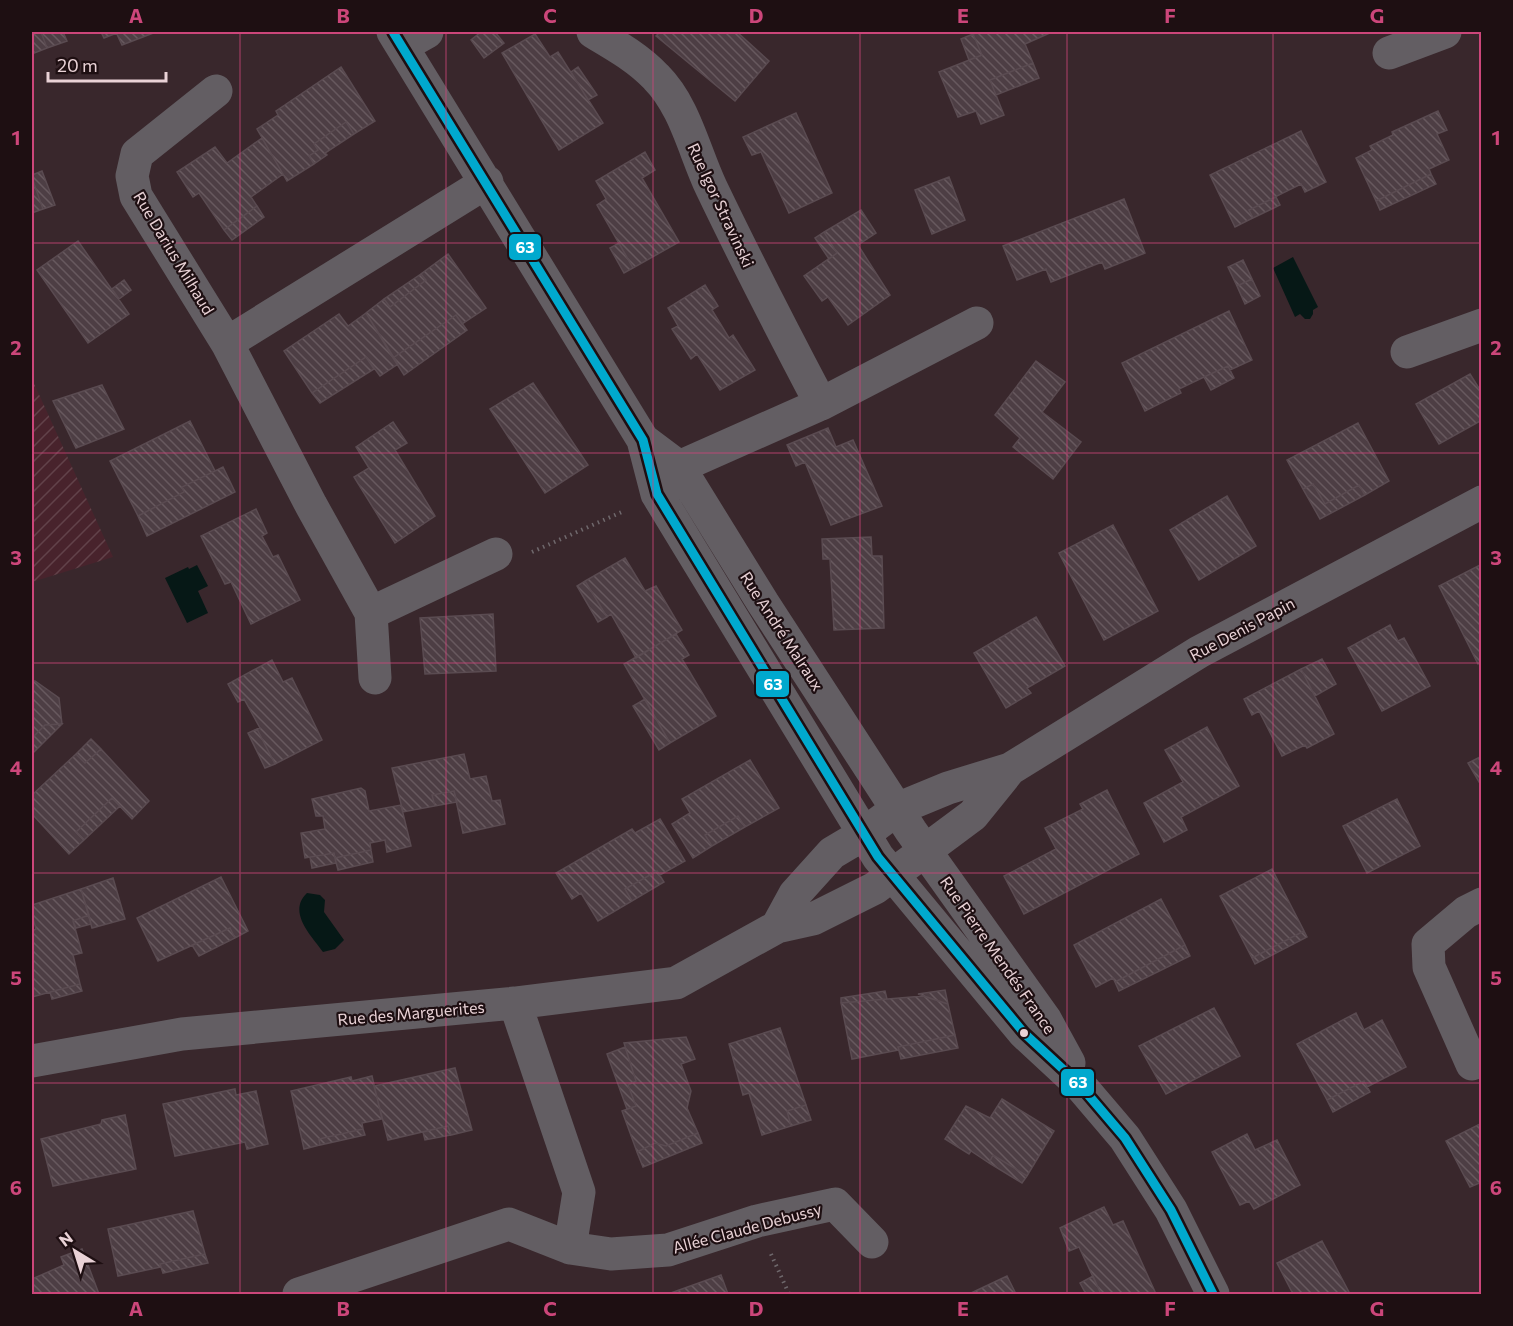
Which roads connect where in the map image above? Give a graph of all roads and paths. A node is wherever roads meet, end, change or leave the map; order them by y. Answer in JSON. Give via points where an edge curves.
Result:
{"nodes":[{"id":1,"x":593,"y":32,"type":"edge"},
{"id":2,"x":1445,"y":32,"type":"edge"},
{"id":3,"x":407,"y":36,"type":"edge"},
{"id":4,"x":1389,"y":53,"type":"dead end"},
{"id":5,"x":216,"y":91,"type":"dead end"},
{"id":6,"x":487,"y":182,"type":"junction"},
{"id":7,"x":977,"y":323,"type":"dead end"},
{"id":8,"x":1482,"y":325,"type":"edge"},
{"id":9,"x":227,"y":343,"type":"junction"},
{"id":10,"x":1407,"y":352,"type":"dead end"},
{"id":11,"x":821,"y":404,"type":"junction"},
{"id":12,"x":643,"y":440,"type":"junction"},
{"id":13,"x":679,"y":467,"type":"junction"},
{"id":14,"x":657,"y":494,"type":"junction"},
{"id":15,"x":1482,"y":502,"type":"edge"},
{"id":16,"x":496,"y":554,"type":"joint"},
{"id":17,"x":371,"y":613,"type":"junction"},
{"id":18,"x":375,"y":678,"type":"dead end"},
{"id":19,"x":1010,"y":769,"type":"junction"},
{"id":20,"x":895,"y":843,"type":"junction"},
{"id":21,"x":1482,"y":904,"type":"edge"},
{"id":22,"x":777,"y":927,"type":"junction"},
{"id":23,"x":515,"y":1003,"type":"junction"},
{"id":24,"x":32,"y":1061,"type":"edge"},
{"id":25,"x":1472,"y":1065,"type":"dead end"},
{"id":26,"x":1079,"y":1084,"type":"junction"},
{"id":27,"x":872,"y":1242,"type":"dead end"},
{"id":28,"x":570,"y":1248,"type":"junction"},
{"id":29,"x":299,"y":1294,"type":"edge"},
{"id":30,"x":1213,"y":1294,"type":"edge"}],
"edges":[{"from":1,"to":11,"type":"street","name":"Rue Igor Stravinski","via":[[628,52],[657,78],[679,110],[738,244]]},
{"from":2,"to":4,"type":"street"},
{"from":3,"to":6,"type":"street","name":"Rue André Malraux"},
{"from":5,"to":9,"type":"street","name":"Rue Darius Milhaud","via":[[137,154],[132,176],[136,196]]},
{"from":6,"to":9,"type":"street"},
{"from":6,"to":12,"type":"street","name":"Rue André Malraux"},
{"from":7,"to":11,"type":"street"},
{"from":8,"to":10,"type":"street"},
{"from":9,"to":17,"type":"street","name":"Rue Darius Milhaud"},
{"from":11,"to":13,"type":"street"},
{"from":12,"to":13,"type":"street","name":"Rue André Malraux"},
{"from":12,"to":14,"type":"street","name":"Rue André Malraux"},
{"from":13,"to":20,"type":"street","name":"Rue André Malraux","via":[[769,611]]},
{"from":14,"to":16,"type":"path","via":[[522,556]]},
{"from":14,"to":20,"type":"street","name":"Rue André Malraux","via":[[793,718]]},
{"from":15,"to":19,"type":"street","name":"Rue Denis Papin","via":[[1199,651]]},
{"from":16,"to":17,"type":"street"},
{"from":17,"to":18,"type":"street","name":"Rue Darius Milhaud"},
{"from":19,"to":20,"type":"street","name":"Rue Denis Papin","via":[[948,788]]},
{"from":19,"to":20,"type":"street","name":"Rue Denis Papin","via":[[973,815]]},
{"from":20,"to":22,"type":"street","name":"Rue des Marguerites","via":[[876,888],[813,919]]},
{"from":20,"to":22,"type":"street","via":[[832,853],[795,894]]},
{"from":20,"to":26,"type":"street","name":"Rue Pierre Mendés France","via":[[1024,1033]]},
{"from":20,"to":26,"type":"street","name":"Rue Pierre Mendés France","via":[[995,949],[1045,1019]]},
{"from":21,"to":25,"type":"street","via":[[1466,912],[1428,944],[1429,967]]},
{"from":22,"to":23,"type":"street","name":"Rue des Marguerites","via":[[676,984]]},
{"from":23,"to":24,"type":"street","name":"Rue des Marguerites","via":[[182,1034]]},
{"from":23,"to":28,"type":"street","via":[[579,1192]]},
{"from":26,"to":30,"type":"street","name":"Rue Pierre Mendés France","via":[[1125,1138],[1171,1210]]},
{"from":27,"to":28,"type":"street","name":"Allée Claude Debussy","via":[[836,1204],[757,1221],[668,1250],[610,1254]]},
{"from":28,"to":29,"type":"street","name":"Allée Claude Debussy","via":[[509,1224]]}]}
